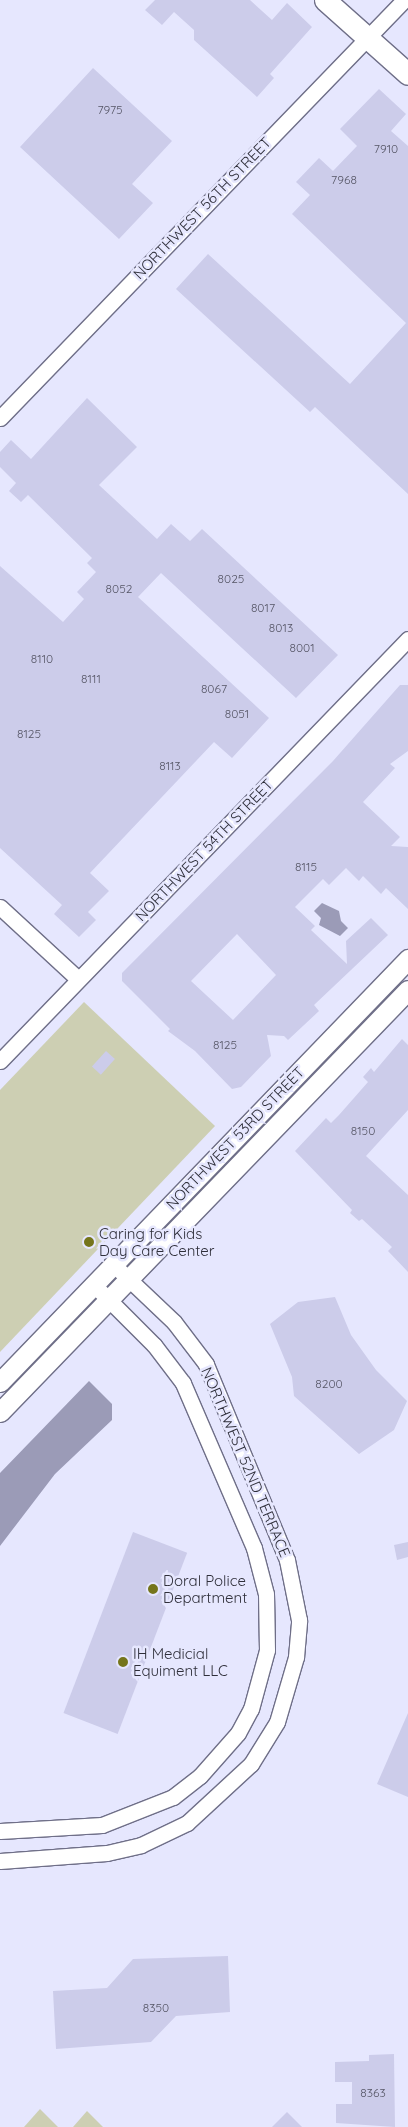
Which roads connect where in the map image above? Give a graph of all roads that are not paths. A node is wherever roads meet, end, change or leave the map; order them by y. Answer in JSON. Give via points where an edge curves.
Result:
{"nodes":[{"id":1,"x":325,"y":0,"type":"edge"},
{"id":2,"x":404,"y":0,"type":"edge"},
{"id":3,"x":368,"y":38,"type":"junction"},
{"id":4,"x":408,"y":74,"type":"edge"},
{"id":5,"x":0,"y":418,"type":"edge"},
{"id":6,"x":408,"y":639,"type":"edge"},
{"id":7,"x":0,"y":907,"type":"edge"},
{"id":8,"x":408,"y":959,"type":"edge"},
{"id":9,"x":78,"y":979,"type":"junction"},
{"id":10,"x":408,"y":990,"type":"edge"},
{"id":11,"x":0,"y":1061,"type":"edge"},
{"id":12,"x":114,"y":1265,"type":"junction"},
{"id":13,"x":129,"y":1279,"type":"junction"},
{"id":14,"x":94,"y":1285,"type":"junction"},
{"id":15,"x":109,"y":1300,"type":"junction"},
{"id":16,"x":0,"y":1382,"type":"edge"},
{"id":17,"x":226,"y":1411,"type":"junction"},
{"id":18,"x":0,"y":1412,"type":"edge"},
{"id":19,"x":202,"y":1423,"type":"junction"},
{"id":20,"x":0,"y":1831,"type":"edge"},
{"id":21,"x":0,"y":1861,"type":"edge"}],
"edges":[{"from":1,"to":3,"type":"main road"},
{"from":2,"to":3,"type":"street","name":"NORTHWEST 56TH STREET"},
{"from":3,"to":4,"type":"main road"},
{"from":3,"to":5,"type":"street","name":"NORTHWEST 56TH STREET"},
{"from":6,"to":9,"type":"street","name":"NORTHWEST 54TH STREET"},
{"from":7,"to":9,"type":"street"},
{"from":8,"to":12,"type":"street","name":"NORTHWEST 53RD STREET"},
{"from":9,"to":11,"type":"street","name":"NORTHWEST 54TH STREET"},
{"from":10,"to":13,"type":"street","name":"NORTHWEST 53RD STREET"},
{"from":12,"to":13,"type":"street","name":"NORTHWEST 52ND TERRACE"},
{"from":12,"to":14,"type":"street","name":"NORTHWEST 53RD STREET"},
{"from":13,"to":15,"type":"street","name":"NORTHWEST 53RD STREET"},
{"from":13,"to":17,"type":"street","name":"NORTHWEST 52ND TERRACE","via":[[191,1340],[206,1364]]},
{"from":14,"to":15,"type":"street","name":"NORTHWEST 52ND TERRACE"},
{"from":14,"to":16,"type":"street","name":"NORTHWEST 53RD STREET"},
{"from":15,"to":18,"type":"street","name":"NORTHWEST 53RD STREET"},
{"from":15,"to":19,"type":"street","name":"NORTHWEST 52ND TERRACE","via":[[170,1362]]},
{"from":17,"to":19,"type":"street"},
{"from":17,"to":21,"type":"street","name":"NORTHWEST 52ND TERRACE","via":[[280,1536],[296,1588],[299,1620],[296,1657],[277,1722],[251,1764],[232,1786],[187,1823],[161,1837],[107,1853]]},
{"from":19,"to":20,"type":"street","name":"NORTHWEST 52ND TERRACE","via":[[254,1548],[266,1594],[267,1650],[251,1709],[221,1754],[173,1797],[102,1825]]}]}
